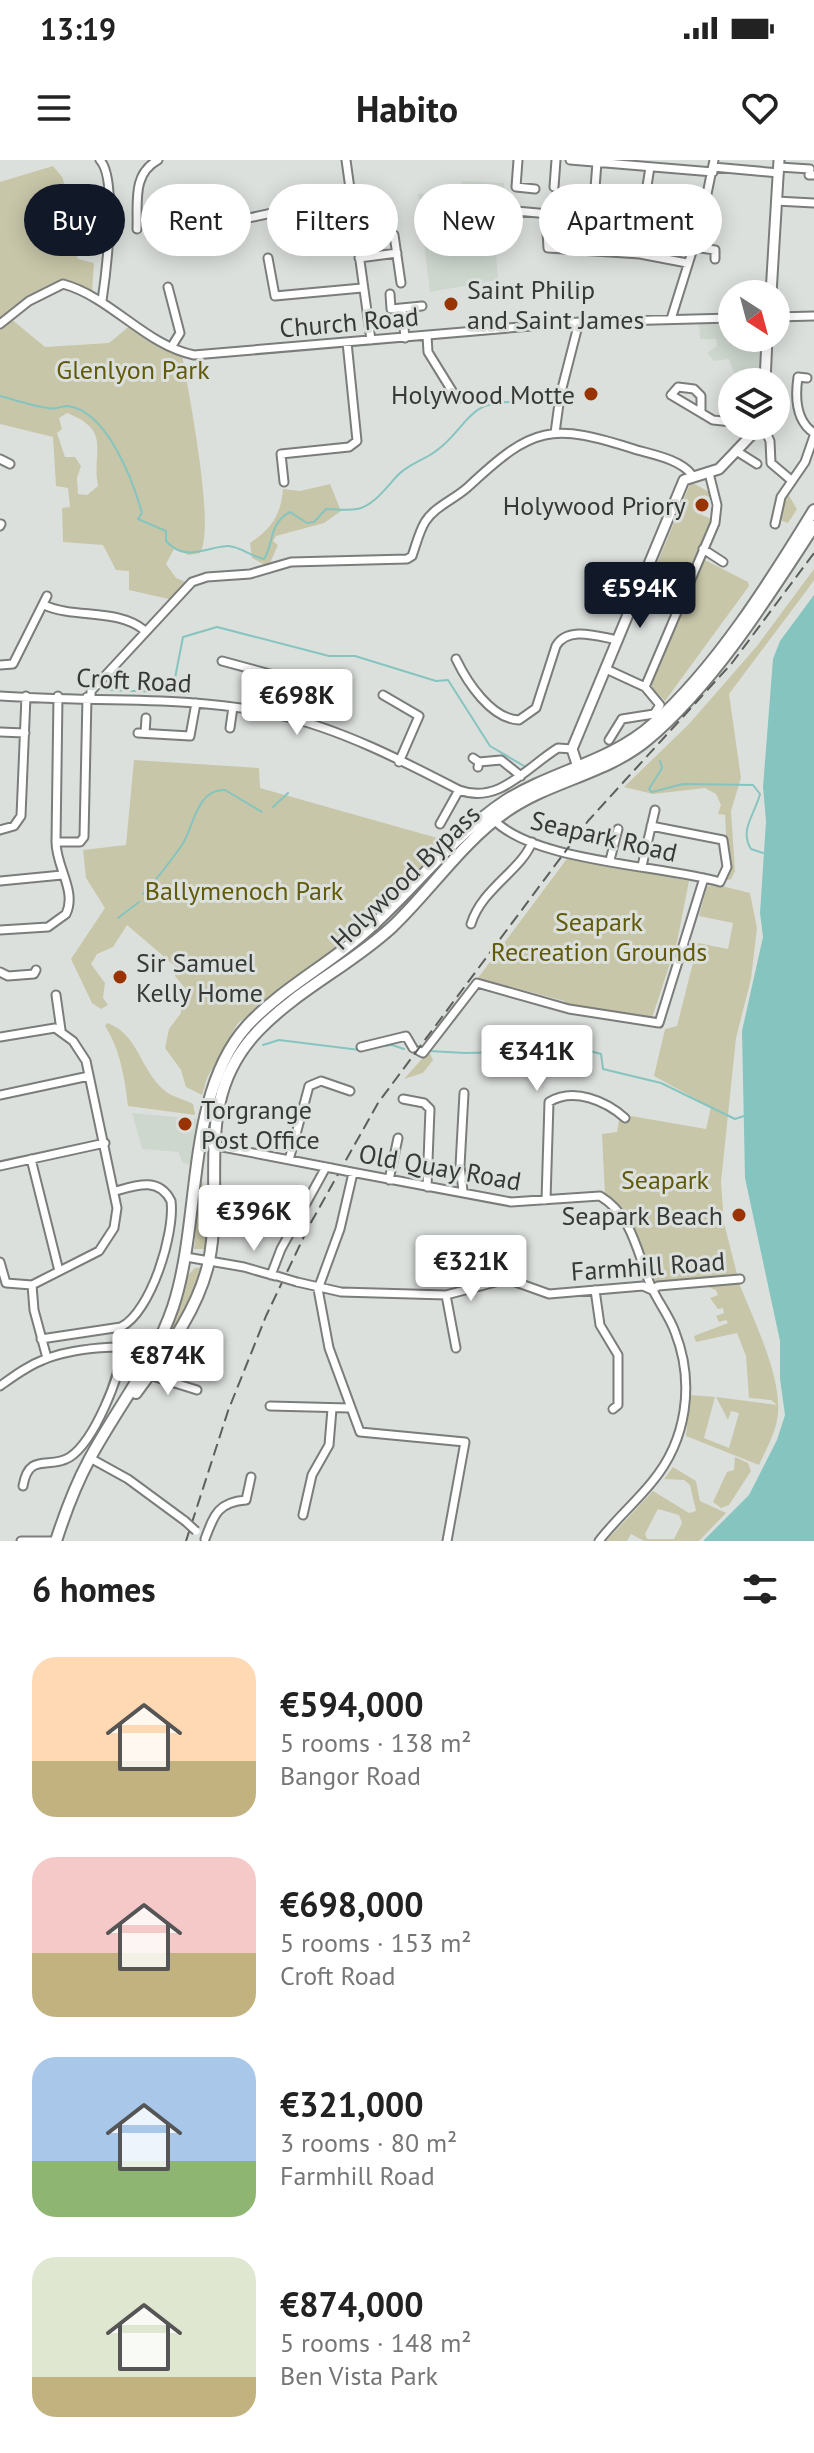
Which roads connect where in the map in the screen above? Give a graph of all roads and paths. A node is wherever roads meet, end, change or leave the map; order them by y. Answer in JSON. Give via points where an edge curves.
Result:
{"nodes":[{"id":1,"x":100,"y":160,"type":"edge"},
{"id":2,"x":158,"y":160,"type":"edge"},
{"id":3,"x":346,"y":160,"type":"edge"},
{"id":4,"x":518,"y":160,"type":"edge"},
{"id":5,"x":556,"y":160,"type":"edge"},
{"id":6,"x":570,"y":160,"type":"edge"},
{"id":7,"x":597,"y":162,"type":"junction"},
{"id":8,"x":713,"y":166,"type":"edge"},
{"id":9,"x":650,"y":167,"type":"junction"},
{"id":10,"x":779,"y":167,"type":"edge"},
{"id":11,"x":813,"y":175,"type":"edge"},
{"id":12,"x":350,"y":184,"type":"edge"},
{"id":13,"x":554,"y":184,"type":"edge"},
{"id":14,"x":595,"y":184,"type":"edge"},
{"id":15,"x":647,"y":184,"type":"edge"},
{"id":16,"x":535,"y":189,"type":"dead end"},
{"id":17,"x":776,"y":201,"type":"junction"},
{"id":18,"x":814,"y":203,"type":"edge"},
{"id":19,"x":137,"y":229,"type":"dead end"},
{"id":20,"x":374,"y":256,"type":"edge"},
{"id":21,"x":397,"y":256,"type":"edge"},
{"id":22,"x":620,"y":256,"type":"edge"},
{"id":23,"x":649,"y":256,"type":"edge"},
{"id":24,"x":690,"y":256,"type":"edge"},
{"id":25,"x":268,"y":258,"type":"dead end"},
{"id":26,"x":359,"y":258,"type":"joint"},
{"id":27,"x":687,"y":265,"type":"junction"},
{"id":28,"x":772,"y":280,"type":"edge"},
{"id":29,"x":401,"y":283,"type":"dead end"},
{"id":30,"x":168,"y":287,"type":"dead end"},
{"id":31,"x":362,"y":288,"type":"junction"},
{"id":32,"x":390,"y":294,"type":"dead end"},
{"id":33,"x":102,"y":301,"type":"junction"},
{"id":34,"x":422,"y":306,"type":"dead end"},
{"id":35,"x":402,"y":308,"type":"junction"},
{"id":36,"x":814,"y":316,"type":"edge"},
{"id":37,"x":790,"y":317,"type":"edge"},
{"id":38,"x":718,"y":318,"type":"edge"},
{"id":39,"x":671,"y":319,"type":"junction"},
{"id":40,"x":579,"y":322,"type":"junction"},
{"id":41,"x":0,"y":324,"type":"edge"},
{"id":42,"x":427,"y":336,"type":"junction"},
{"id":43,"x":405,"y":338,"type":"junction"},
{"id":44,"x":371,"y":340,"type":"junction"},
{"id":45,"x":347,"y":342,"type":"junction"},
{"id":46,"x":172,"y":346,"type":"junction"},
{"id":47,"x":807,"y":378,"type":"dead end"},
{"id":48,"x":457,"y":399,"type":"dead end"},
{"id":49,"x":701,"y":412,"type":"junction"},
{"id":50,"x":718,"y":421,"type":"edge"},
{"id":51,"x":555,"y":433,"type":"junction"},
{"id":52,"x":814,"y":435,"type":"edge"},
{"id":53,"x":749,"y":440,"type":"edge"},
{"id":54,"x":769,"y":440,"type":"edge"},
{"id":55,"x":738,"y":452,"type":"junction"},
{"id":56,"x":0,"y":459,"type":"edge"},
{"id":57,"x":10,"y":464,"type":"dead end"},
{"id":58,"x":757,"y":464,"type":"dead end"},
{"id":59,"x":709,"y":473,"type":"junction"},
{"id":60,"x":692,"y":475,"type":"junction"},
{"id":61,"x":791,"y":480,"type":"junction"},
{"id":62,"x":284,"y":482,"type":"dead end"},
{"id":63,"x":814,"y":510,"type":"edge"},
{"id":64,"x":775,"y":524,"type":"dead end"},
{"id":65,"x":814,"y":526,"type":"edge"},
{"id":66,"x":703,"y":549,"type":"junction"},
{"id":67,"x":723,"y":562,"type":"dead end"},
{"id":68,"x":144,"y":630,"type":"junction"},
{"id":69,"x":618,"y":640,"type":"junction"},
{"id":70,"x":456,"y":659,"type":"dead end"},
{"id":71,"x":222,"y":661,"type":"dead end"},
{"id":72,"x":0,"y":665,"type":"edge"},
{"id":73,"x":606,"y":669,"type":"junction"},
{"id":74,"x":645,"y":687,"type":"junction"},
{"id":75,"x":383,"y":695,"type":"dead end"},
{"id":76,"x":0,"y":696,"type":"edge"},
{"id":77,"x":26,"y":696,"type":"junction"},
{"id":78,"x":58,"y":696,"type":"junction"},
{"id":79,"x":89,"y":697,"type":"junction"},
{"id":80,"x":196,"y":703,"type":"junction"},
{"id":81,"x":233,"y":707,"type":"junction"},
{"id":82,"x":146,"y":718,"type":"dead end"},
{"id":83,"x":295,"y":720,"type":"junction"},
{"id":84,"x":230,"y":730,"type":"dead end"},
{"id":85,"x":0,"y":732,"type":"edge"},
{"id":86,"x":25,"y":733,"type":"junction"},
{"id":87,"x":609,"y":740,"type":"dead end"},
{"id":88,"x":572,"y":749,"type":"junction"},
{"id":89,"x":399,"y":762,"type":"junction"},
{"id":90,"x":477,"y":762,"type":"dead end"},
{"id":91,"x":579,"y":771,"type":"junction"},
{"id":92,"x":521,"y":776,"type":"junction"},
{"id":93,"x":459,"y":790,"type":"junction"},
{"id":94,"x":655,"y":810,"type":"dead end"},
{"id":95,"x":491,"y":817,"type":"junction"},
{"id":96,"x":440,"y":824,"type":"dead end"},
{"id":97,"x":651,"y":826,"type":"junction"},
{"id":98,"x":618,"y":829,"type":"dead end"},
{"id":99,"x":0,"y":830,"type":"edge"},
{"id":100,"x":56,"y":842,"type":"junction"},
{"id":101,"x":532,"y":842,"type":"junction"},
{"id":102,"x":610,"y":860,"type":"junction"},
{"id":103,"x":642,"y":866,"type":"junction"},
{"id":104,"x":62,"y":875,"type":"junction"},
{"id":105,"x":704,"y":878,"type":"junction"},
{"id":106,"x":0,"y":881,"type":"edge"},
{"id":107,"x":471,"y":920,"type":"dead end"},
{"id":108,"x":0,"y":930,"type":"edge"},
{"id":109,"x":36,"y":970,"type":"dead end"},
{"id":110,"x":0,"y":972,"type":"edge"},
{"id":111,"x":56,"y":995,"type":"dead end"},
{"id":112,"x":61,"y":1030,"type":"junction"},
{"id":113,"x":0,"y":1037,"type":"edge"},
{"id":114,"x":241,"y":1043,"type":"junction"},
{"id":115,"x":361,"y":1047,"type":"dead end"},
{"id":116,"x":89,"y":1076,"type":"junction"},
{"id":117,"x":350,"y":1091,"type":"dead end"},
{"id":118,"x":464,"y":1093,"type":"dead end"},
{"id":119,"x":0,"y":1095,"type":"edge"},
{"id":120,"x":403,"y":1099,"type":"dead end"},
{"id":121,"x":625,"y":1118,"type":"dead end"},
{"id":122,"x":398,"y":1138,"type":"dead end"},
{"id":123,"x":105,"y":1143,"type":"junction"},
{"id":124,"x":212,"y":1145,"type":"junction"},
{"id":125,"x":31,"y":1159,"type":"junction"},
{"id":126,"x":289,"y":1160,"type":"junction"},
{"id":127,"x":0,"y":1166,"type":"edge"},
{"id":128,"x":329,"y":1168,"type":"junction"},
{"id":129,"x":349,"y":1172,"type":"junction"},
{"id":130,"x":389,"y":1180,"type":"junction"},
{"id":131,"x":427,"y":1187,"type":"junction"},
{"id":132,"x":116,"y":1191,"type":"junction"},
{"id":133,"x":463,"y":1191,"type":"junction"},
{"id":134,"x":546,"y":1200,"type":"junction"},
{"id":135,"x":186,"y":1255,"type":"junction"},
{"id":136,"x":209,"y":1257,"type":"junction"},
{"id":137,"x":0,"y":1262,"type":"edge"},
{"id":138,"x":59,"y":1271,"type":"junction"},
{"id":139,"x":274,"y":1276,"type":"junction"},
{"id":140,"x":740,"y":1279,"type":"dead end"},
{"id":141,"x":32,"y":1285,"type":"junction"},
{"id":142,"x":318,"y":1289,"type":"junction"},
{"id":143,"x":595,"y":1290,"type":"junction"},
{"id":144,"x":652,"y":1290,"type":"junction"},
{"id":145,"x":446,"y":1295,"type":"junction"},
{"id":146,"x":41,"y":1339,"type":"junction"},
{"id":147,"x":122,"y":1348,"type":"junction"},
{"id":148,"x":456,"y":1348,"type":"dead end"},
{"id":149,"x":156,"y":1355,"type":"junction"},
{"id":150,"x":47,"y":1358,"type":"junction"},
{"id":151,"x":149,"y":1375,"type":"junction"},
{"id":152,"x":0,"y":1386,"type":"edge"},
{"id":153,"x":197,"y":1390,"type":"dead end"},
{"id":154,"x":270,"y":1406,"type":"dead end"},
{"id":155,"x":349,"y":1408,"type":"junction"},
{"id":156,"x":332,"y":1409,"type":"junction"},
{"id":157,"x":613,"y":1409,"type":"dead end"},
{"id":158,"x":113,"y":1422,"type":"junction"},
{"id":159,"x":90,"y":1458,"type":"junction"},
{"id":160,"x":251,"y":1477,"type":"dead end"},
{"id":161,"x":23,"y":1486,"type":"dead end"},
{"id":162,"x":303,"y":1515,"type":"dead end"},
{"id":163,"x":206,"y":1540,"type":"edge"},
{"id":164,"x":21,"y":1541,"type":"edge"},
{"id":165,"x":55,"y":1541,"type":"edge"},
{"id":166,"x":447,"y":1541,"type":"edge"},
{"id":167,"x":599,"y":1541,"type":"edge"}],
"edges":[{"from":1,"to":33,"type":"street","via":[[106,169],[108,201]]},
{"from":2,"to":19,"type":"street","via":[[139,178]]},
{"from":3,"to":12,"type":"street"},
{"from":4,"to":16,"type":"street","via":[[516,187]]},
{"from":5,"to":13,"type":"street"},
{"from":6,"to":7,"type":"street"},
{"from":7,"to":9,"type":"street"},
{"from":7,"to":14,"type":"street"},
{"from":8,"to":9,"type":"street"},
{"from":8,"to":10,"type":"street"},
{"from":9,"to":15,"type":"street"},
{"from":10,"to":11,"type":"street","via":[[810,169]]},
{"from":10,"to":17,"type":"main road"},
{"from":17,"to":18,"type":"street"},
{"from":17,"to":28,"type":"main road"},
{"from":20,"to":26,"type":"street"},
{"from":21,"to":29,"type":"street"},
{"from":22,"to":27,"type":"street"},
{"from":23,"to":27,"type":"street"},
{"from":24,"to":27,"type":"street"},
{"from":25,"to":31,"type":"street","via":[[275,296]]},
{"from":26,"to":31,"type":"street"},
{"from":27,"to":39,"type":"street"},
{"from":30,"to":46,"type":"street","via":[[180,333]]},
{"from":31,"to":44,"type":"street"},
{"from":32,"to":35,"type":"street","via":[[391,309]]},
{"from":33,"to":41,"type":"street","name":"Church Road","via":[[63,284]]},
{"from":33,"to":46,"type":"street","name":"Church Road"},
{"from":34,"to":35,"type":"street"},
{"from":35,"to":43,"type":"street"},
{"from":36,"to":37,"type":"street"},
{"from":38,"to":39,"type":"street","name":"Church Road"},
{"from":39,"to":40,"type":"street","name":"Church Road"},
{"from":40,"to":42,"type":"street","name":"Church Road"},
{"from":40,"to":51,"type":"street"},
{"from":42,"to":43,"type":"street","name":"Church Road"},
{"from":42,"to":48,"type":"street","via":[[428,352]]},
{"from":43,"to":44,"type":"street","name":"Church Road"},
{"from":44,"to":45,"type":"street","name":"Church Road"},
{"from":45,"to":46,"type":"street","name":"Church Road","via":[[206,355]]},
{"from":45,"to":62,"type":"street","via":[[356,443],[281,454]]},
{"from":47,"to":52,"type":"street","via":[[798,377],[795,392],[803,423]]},
{"from":49,"to":49,"type":"street","via":[[671,395],[678,387],[694,389],[701,396]]},
{"from":49,"to":50,"type":"street"},
{"from":51,"to":60,"type":"street","via":[[615,442],[679,464]]},
{"from":51,"to":68,"type":"street","via":[[526,441],[495,459],[431,515],[407,559],[291,562],[250,574],[207,577],[192,582]]},
{"from":52,"to":61,"type":"street","via":[[805,462]]},
{"from":53,"to":55,"type":"main road"},
{"from":54,"to":61,"type":"street","via":[[771,463]]},
{"from":55,"to":58,"type":"street"},
{"from":55,"to":59,"type":"main road"},
{"from":56,"to":57,"type":"street"},
{"from":59,"to":60,"type":"main road"},
{"from":59,"to":66,"type":"street","via":[[717,505]]},
{"from":60,"to":69,"type":"main road","via":[[684,480]]},
{"from":61,"to":64,"type":"street"},
{"from":63,"to":91,"type":"highway","name":"Holywood Bypass","via":[[723,644],[667,711],[621,748]]},
{"from":65,"to":91,"type":"highway","name":"Holywood Bypass","via":[[680,708],[628,754]]},
{"from":66,"to":67,"type":"street"},
{"from":66,"to":74,"type":"street"},
{"from":68,"to":72,"type":"street","via":[[123,618],[57,611],[46,601],[13,664]]},
{"from":68,"to":79,"type":"street"},
{"from":69,"to":70,"type":"street","via":[[563,637],[536,708],[519,720],[502,715],[487,701]]},
{"from":69,"to":73,"type":"main road"},
{"from":71,"to":83,"type":"street","via":[[292,680]]},
{"from":73,"to":74,"type":"street"},
{"from":73,"to":88,"type":"main road"},
{"from":74,"to":87,"type":"street","via":[[659,701],[658,712],[628,716]]},
{"from":75,"to":89,"type":"street","via":[[419,716]]},
{"from":76,"to":77,"type":"street","name":"Croft Road"},
{"from":77,"to":78,"type":"street","name":"Croft Road"},
{"from":77,"to":86,"type":"street"},
{"from":78,"to":79,"type":"street","name":"Croft Road"},
{"from":78,"to":100,"type":"street"},
{"from":79,"to":80,"type":"street","name":"Croft Road"},
{"from":79,"to":100,"type":"street","via":[[84,837],[80,842]]},
{"from":80,"to":81,"type":"street","name":"Croft Road"},
{"from":80,"to":82,"type":"street","via":[[190,736],[142,733]]},
{"from":81,"to":83,"type":"street","name":"Croft Road"},
{"from":81,"to":84,"type":"street"},
{"from":83,"to":89,"type":"street","name":"Croft Road"},
{"from":85,"to":86,"type":"street"},
{"from":86,"to":99,"type":"street","via":[[21,816],[14,826]]},
{"from":88,"to":91,"type":"main road"},
{"from":88,"to":92,"type":"street","name":"Croft Road","via":[[558,748]]},
{"from":89,"to":93,"type":"street","name":"Croft Road"},
{"from":90,"to":92,"type":"street","via":[[501,760]]},
{"from":91,"to":95,"type":"highway","name":"Holywood Bypass","via":[[539,782]]},
{"from":92,"to":93,"type":"street","name":"Croft Road","via":[[491,792]]},
{"from":93,"to":96,"type":"street"},
{"from":94,"to":97,"type":"street"},
{"from":95,"to":101,"type":"street","name":"Seapark Road","via":[[509,834]]},
{"from":95,"to":114,"type":"highway","name":"Holywood Bypass","via":[[367,931],[257,1017]]},
{"from":97,"to":103,"type":"street"},
{"from":97,"to":105,"type":"street","name":"Seapark Road","via":[[723,840],[727,867],[720,882]]},
{"from":98,"to":102,"type":"street"},
{"from":100,"to":104,"type":"street"},
{"from":101,"to":102,"type":"street","name":"Seapark Road"},
{"from":101,"to":107,"type":"street"},
{"from":102,"to":103,"type":"street","name":"Seapark Road"},
{"from":103,"to":105,"type":"street","name":"Seapark Road"},
{"from":104,"to":106,"type":"street"},
{"from":104,"to":108,"type":"street","via":[[70,899],[61,921],[48,927]]},
{"from":105,"to":115,"type":"street","via":[[659,1023],[569,1009],[477,983],[423,1053],[406,1036]]},
{"from":109,"to":110,"type":"street","via":[[10,976]]},
{"from":111,"to":112,"type":"street"},
{"from":112,"to":113,"type":"street"},
{"from":112,"to":116,"type":"street","via":[[82,1053]]},
{"from":114,"to":124,"type":"highway","via":[[222,1090]]},
{"from":114,"to":135,"type":"highway","via":[[223,1060],[209,1093]]},
{"from":116,"to":119,"type":"street"},
{"from":116,"to":123,"type":"street"},
{"from":117,"to":126,"type":"street","via":[[321,1081],[309,1086]]},
{"from":118,"to":133,"type":"street"},
{"from":120,"to":131,"type":"street","via":[[424,1103],[430,1110]]},
{"from":121,"to":134,"type":"street","via":[[599,1099],[549,1102]]},
{"from":122,"to":130,"type":"street"},
{"from":123,"to":125,"type":"street"},
{"from":123,"to":132,"type":"street"},
{"from":124,"to":126,"type":"street","name":"Old Quay Road"},
{"from":124,"to":136,"type":"highway","via":[[215,1205]]},
{"from":125,"to":127,"type":"street"},
{"from":125,"to":138,"type":"street"},
{"from":126,"to":128,"type":"street","name":"Old Quay Road"},
{"from":128,"to":129,"type":"street","name":"Old Quay Road","bridge":true},
{"from":128,"to":139,"type":"street"},
{"from":129,"to":130,"type":"street","name":"Old Quay Road"},
{"from":129,"to":142,"type":"street","via":[[340,1229]]},
{"from":130,"to":131,"type":"street","name":"Old Quay Road"},
{"from":131,"to":133,"type":"street","name":"Old Quay Road"},
{"from":132,"to":138,"type":"street","via":[[116,1222],[108,1241],[88,1259]]},
{"from":132,"to":146,"type":"street","via":[[154,1185],[171,1201],[167,1239],[145,1302],[121,1327]]},
{"from":133,"to":134,"type":"street","name":"Old Quay Road","via":[[511,1202]]},
{"from":134,"to":144,"type":"street","name":"Old Quay Road","via":[[600,1196],[611,1203],[638,1245]]},
{"from":135,"to":136,"type":"highway"},
{"from":135,"to":149,"type":"highway"},
{"from":136,"to":139,"type":"street","name":"Farmhill Road"},
{"from":136,"to":149,"type":"highway","via":[[196,1300],[170,1344]]},
{"from":137,"to":141,"type":"street","via":[[6,1283]]},
{"from":138,"to":141,"type":"street"},
{"from":139,"to":142,"type":"street","name":"Farmhill Road","bridge":true},
{"from":140,"to":144,"type":"street","name":"Farmhill Road"},
{"from":141,"to":146,"type":"street"},
{"from":142,"to":145,"type":"street","name":"Farmhill Road"},
{"from":142,"to":155,"type":"street"},
{"from":143,"to":144,"type":"street","name":"Farmhill Road"},
{"from":143,"to":145,"type":"street","name":"Farmhill Road","via":[[545,1293],[507,1279]]},
{"from":143,"to":157,"type":"street","via":[[600,1325],[618,1355],[618,1405]]},
{"from":144,"to":167,"type":"street","name":"Old Quay Road","via":[[683,1356],[683,1416],[658,1475]]},
{"from":145,"to":148,"type":"street"},
{"from":146,"to":150,"type":"street"},
{"from":147,"to":149,"type":"street","via":[[140,1346]]},
{"from":147,"to":150,"type":"street"},
{"from":147,"to":161,"type":"street","via":[[113,1391],[76,1451],[64,1460],[35,1465]]},
{"from":149,"to":151,"type":"highway"},
{"from":149,"to":158,"type":"highway"},
{"from":150,"to":152,"type":"street"},
{"from":151,"to":153,"type":"street"},
{"from":151,"to":158,"type":"highway"},
{"from":154,"to":156,"type":"street"},
{"from":155,"to":156,"type":"street"},
{"from":155,"to":166,"type":"street","via":[[366,1436],[465,1442]]},
{"from":156,"to":162,"type":"street","via":[[329,1445],[312,1475]]},
{"from":158,"to":159,"type":"highway"},
{"from":159,"to":163,"type":"street","bridge":true,"via":[[128,1479]]},
{"from":159,"to":165,"type":"highway"},
{"from":160,"to":163,"type":"street","via":[[246,1500],[220,1506]]},
{"from":164,"to":165,"type":"street"}]}
